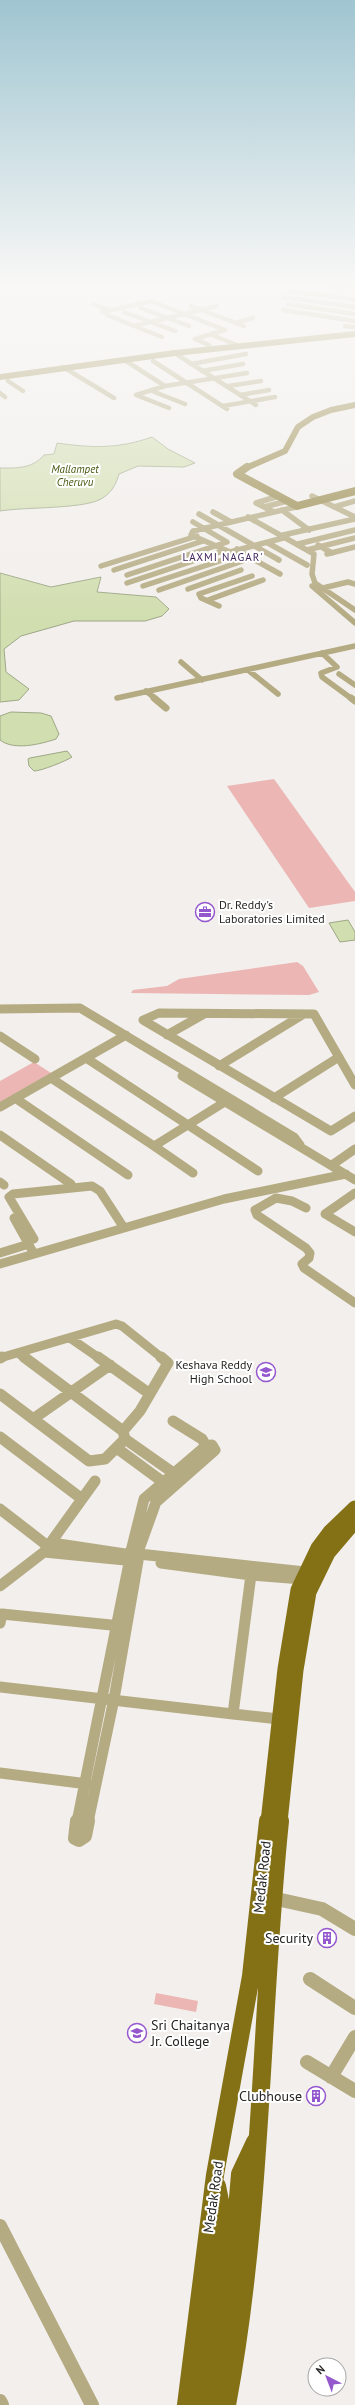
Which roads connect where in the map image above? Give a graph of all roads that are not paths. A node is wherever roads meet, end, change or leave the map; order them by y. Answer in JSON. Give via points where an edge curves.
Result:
{"nodes":[{"id":1,"x":111,"y":396,"type":"edge"},
{"id":2,"x":139,"y":396,"type":"edge"},
{"id":3,"x":165,"y":396,"type":"edge"},
{"id":4,"x":208,"y":396,"type":"edge"},
{"id":5,"x":242,"y":396,"type":"edge"},
{"id":6,"x":275,"y":397,"type":"dead end"},
{"id":7,"x":114,"y":398,"type":"dead end"},
{"id":8,"x":250,"y":401,"type":"junction"},
{"id":9,"x":185,"y":404,"type":"dead end"},
{"id":10,"x":256,"y":405,"type":"dead end"},
{"id":11,"x":355,"y":405,"type":"edge"},
{"id":12,"x":169,"y":408,"type":"dead end"},
{"id":13,"x":355,"y":491,"type":"edge"},
{"id":14,"x":344,"y":494,"type":"junction"},
{"id":15,"x":278,"y":496,"type":"junction"},
{"id":16,"x":312,"y":496,"type":"dead end"},
{"id":17,"x":320,"y":500,"type":"junction"},
{"id":18,"x":355,"y":500,"type":"edge"},
{"id":19,"x":287,"y":501,"type":"junction"},
{"id":20,"x":300,"y":506,"type":"junction"},
{"id":21,"x":264,"y":507,"type":"junction"},
{"id":22,"x":334,"y":507,"type":"junction"},
{"id":23,"x":282,"y":510,"type":"junction"},
{"id":24,"x":355,"y":510,"type":"edge"},
{"id":25,"x":213,"y":512,"type":"dead end"},
{"id":26,"x":274,"y":512,"type":"junction"},
{"id":27,"x":346,"y":512,"type":"junction"},
{"id":28,"x":242,"y":513,"type":"dead end"},
{"id":29,"x":199,"y":514,"type":"dead end"},
{"id":30,"x":250,"y":518,"type":"junction"},
{"id":31,"x":355,"y":518,"type":"edge"},
{"id":32,"x":193,"y":522,"type":"dead end"},
{"id":33,"x":231,"y":522,"type":"junction"},
{"id":34,"x":344,"y":522,"type":"junction"},
{"id":35,"x":218,"y":525,"type":"junction"},
{"id":36,"x":204,"y":528,"type":"junction"},
{"id":37,"x":320,"y":528,"type":"junction"},
{"id":38,"x":355,"y":529,"type":"edge"},
{"id":39,"x":309,"y":530,"type":"junction"},
{"id":40,"x":210,"y":532,"type":"junction"},
{"id":41,"x":296,"y":532,"type":"junction"},
{"id":42,"x":285,"y":536,"type":"junction"},
{"id":43,"x":334,"y":536,"type":"junction"},
{"id":44,"x":194,"y":537,"type":"junction"},
{"id":45,"x":355,"y":538,"type":"edge"},
{"id":46,"x":203,"y":541,"type":"junction"},
{"id":47,"x":312,"y":541,"type":"junction"},
{"id":48,"x":344,"y":541,"type":"junction"},
{"id":49,"x":226,"y":542,"type":"junction"},
{"id":50,"x":268,"y":543,"type":"junction"},
{"id":51,"x":298,"y":544,"type":"junction"},
{"id":52,"x":213,"y":546,"type":"junction"},
{"id":53,"x":255,"y":546,"type":"junction"},
{"id":54,"x":321,"y":547,"type":"junction"},
{"id":55,"x":355,"y":547,"type":"edge"},
{"id":56,"x":307,"y":550,"type":"junction"},
{"id":57,"x":223,"y":551,"type":"junction"},
{"id":58,"x":242,"y":552,"type":"junction"},
{"id":59,"x":332,"y":553,"type":"junction"},
{"id":60,"x":315,"y":556,"type":"junction"},
{"id":61,"x":251,"y":558,"type":"junction"},
{"id":62,"x":279,"y":560,"type":"dead end"},
{"id":63,"x":307,"y":565,"type":"dead end"},
{"id":64,"x":101,"y":566,"type":"dead end"},
{"id":65,"x":230,"y":566,"type":"junction"},
{"id":66,"x":114,"y":570,"type":"dead end"},
{"id":67,"x":240,"y":570,"type":"junction"},
{"id":68,"x":188,"y":572,"type":"junction"},
{"id":69,"x":280,"y":574,"type":"dead end"},
{"id":70,"x":127,"y":575,"type":"dead end"},
{"id":71,"x":198,"y":576,"type":"junction"},
{"id":72,"x":252,"y":576,"type":"junction"},
{"id":73,"x":209,"y":581,"type":"junction"},
{"id":74,"x":127,"y":583,"type":"dead end"},
{"id":75,"x":355,"y":584,"type":"edge"},
{"id":76,"x":143,"y":586,"type":"dead end"},
{"id":77,"x":321,"y":586,"type":"junction"},
{"id":78,"x":220,"y":587,"type":"junction"},
{"id":79,"x":188,"y":588,"type":"dead end"},
{"id":80,"x":159,"y":590,"type":"dead end"},
{"id":81,"x":208,"y":600,"type":"junction"},
{"id":82,"x":219,"y":606,"type":"dead end"},
{"id":83,"x":355,"y":610,"type":"edge"},
{"id":84,"x":355,"y":623,"type":"edge"},
{"id":85,"x":355,"y":646,"type":"edge"},
{"id":86,"x":322,"y":653,"type":"junction"},
{"id":87,"x":181,"y":662,"type":"dead end"},
{"id":88,"x":248,"y":670,"type":"junction"},
{"id":89,"x":339,"y":674,"type":"dead end"},
{"id":90,"x":202,"y":680,"type":"junction"},
{"id":91,"x":355,"y":685,"type":"edge"},
{"id":92,"x":146,"y":692,"type":"junction"},
{"id":93,"x":278,"y":694,"type":"dead end"},
{"id":94,"x":117,"y":698,"type":"dead end"},
{"id":95,"x":355,"y":701,"type":"edge"},
{"id":96,"x":166,"y":708,"type":"dead end"},
{"id":97,"x":0,"y":1008,"type":"edge"},
{"id":98,"x":206,"y":1013,"type":"junction"},
{"id":99,"x":305,"y":1014,"type":"junction"},
{"id":100,"x":167,"y":1035,"type":"junction"},
{"id":101,"x":0,"y":1036,"type":"edge"},
{"id":102,"x":123,"y":1037,"type":"junction"},
{"id":103,"x":339,"y":1057,"type":"junction"},
{"id":104,"x":86,"y":1058,"type":"junction"},
{"id":105,"x":35,"y":1059,"type":"dead end"},
{"id":106,"x":220,"y":1066,"type":"junction"},
{"id":107,"x":51,"y":1078,"type":"junction"},
{"id":108,"x":355,"y":1085,"type":"edge"},
{"id":109,"x":15,"y":1098,"type":"junction"},
{"id":110,"x":274,"y":1098,"type":"junction"},
{"id":111,"x":228,"y":1100,"type":"junction"},
{"id":112,"x":0,"y":1107,"type":"edge"},
{"id":113,"x":355,"y":1116,"type":"edge"},
{"id":114,"x":188,"y":1124,"type":"junction"},
{"id":115,"x":0,"y":1135,"type":"edge"},
{"id":116,"x":154,"y":1146,"type":"junction"},
{"id":117,"x":355,"y":1149,"type":"edge"},
{"id":118,"x":332,"y":1165,"type":"junction"},
{"id":119,"x":258,"y":1171,"type":"dead end"},
{"id":120,"x":193,"y":1173,"type":"dead end"},
{"id":121,"x":346,"y":1174,"type":"junction"},
{"id":122,"x":128,"y":1175,"type":"dead end"},
{"id":123,"x":355,"y":1180,"type":"edge"},
{"id":124,"x":71,"y":1184,"type":"dead end"},
{"id":125,"x":355,"y":1193,"type":"edge"},
{"id":126,"x":0,"y":1194,"type":"edge"},
{"id":127,"x":306,"y":1208,"type":"dead end"},
{"id":128,"x":124,"y":1228,"type":"junction"},
{"id":129,"x":355,"y":1232,"type":"edge"},
{"id":130,"x":31,"y":1242,"type":"junction"},
{"id":131,"x":0,"y":1253,"type":"edge"},
{"id":132,"x":34,"y":1254,"type":"junction"},
{"id":133,"x":0,"y":1264,"type":"edge"},
{"id":134,"x":355,"y":1303,"type":"edge"},
{"id":135,"x":70,"y":1338,"type":"junction"},
{"id":136,"x":18,"y":1353,"type":"junction"},
{"id":137,"x":0,"y":1358,"type":"edge"},
{"id":138,"x":110,"y":1365,"type":"junction"},
{"id":139,"x":70,"y":1392,"type":"junction"},
{"id":140,"x":0,"y":1394,"type":"edge"},
{"id":141,"x":150,"y":1394,"type":"junction"},
{"id":142,"x":33,"y":1418,"type":"junction"},
{"id":143,"x":173,"y":1421,"type":"dead end"},
{"id":144,"x":124,"y":1435,"type":"junction"},
{"id":145,"x":0,"y":1437,"type":"edge"},
{"id":146,"x":118,"y":1449,"type":"junction"},
{"id":147,"x":177,"y":1476,"type":"junction"},
{"id":148,"x":95,"y":1481,"type":"dead end"},
{"id":149,"x":167,"y":1485,"type":"junction"},
{"id":150,"x":82,"y":1499,"type":"junction"},
{"id":151,"x":355,"y":1508,"type":"edge"},
{"id":152,"x":0,"y":1509,"type":"edge"},
{"id":153,"x":355,"y":1521,"type":"edge"},
{"id":154,"x":48,"y":1547,"type":"junction"},
{"id":155,"x":133,"y":1557,"type":"junction"},
{"id":156,"x":251,"y":1571,"type":"junction"},
{"id":157,"x":304,"y":1575,"type":"junction"},
{"id":158,"x":0,"y":1586,"type":"edge"},
{"id":159,"x":0,"y":1623,"type":"edge"},
{"id":160,"x":122,"y":1626,"type":"junction"},
{"id":161,"x":0,"y":1688,"type":"edge"},
{"id":162,"x":108,"y":1699,"type":"junction"},
{"id":163,"x":233,"y":1714,"type":"junction"},
{"id":164,"x":279,"y":1719,"type":"junction"},
{"id":165,"x":0,"y":1773,"type":"edge"},
{"id":166,"x":272,"y":1898,"type":"junction"},
{"id":167,"x":355,"y":1929,"type":"edge"},
{"id":168,"x":310,"y":1979,"type":"dead end"},
{"id":169,"x":355,"y":2008,"type":"edge"},
{"id":170,"x":355,"y":2037,"type":"edge"},
{"id":171,"x":307,"y":2062,"type":"dead end"},
{"id":172,"x":331,"y":2077,"type":"junction"},
{"id":173,"x":355,"y":2091,"type":"edge"},
{"id":174,"x":258,"y":2136,"type":"junction"},
{"id":175,"x":215,"y":2175,"type":"junction"},
{"id":176,"x":0,"y":2226,"type":"edge"},
{"id":177,"x":0,"y":2401,"type":"edge"},
{"id":178,"x":2,"y":2405,"type":"edge"},
{"id":179,"x":92,"y":2405,"type":"edge"},
{"id":180,"x":186,"y":2405,"type":"edge"},
{"id":181,"x":201,"y":2405,"type":"edge"},
{"id":182,"x":213,"y":2405,"type":"edge"},
{"id":183,"x":227,"y":2405,"type":"edge"}],
"edges":[{"from":1,"to":7,"type":"street"},
{"from":2,"to":12,"type":"street"},
{"from":3,"to":9,"type":"street"},
{"from":4,"to":8,"type":"street","via":[[225,408]]},
{"from":5,"to":8,"type":"street"},
{"from":6,"to":8,"type":"street"},
{"from":8,"to":10,"type":"street"},
{"from":11,"to":15,"type":"main road","via":[[341,406],[310,419],[296,430],[292,442],[283,453],[259,461],[237,474]]},
{"from":13,"to":14,"type":"main road"},
{"from":14,"to":17,"type":"main road"},
{"from":14,"to":18,"type":"street"},
{"from":15,"to":19,"type":"main road"},
{"from":15,"to":21,"type":"street","via":[[256,502]]},
{"from":16,"to":17,"type":"street"},
{"from":17,"to":20,"type":"main road"},
{"from":17,"to":22,"type":"street"},
{"from":18,"to":22,"type":"street"},
{"from":19,"to":20,"type":"main road"},
{"from":19,"to":21,"type":"street"},
{"from":20,"to":23,"type":"street"},
{"from":21,"to":26,"type":"street"},
{"from":22,"to":27,"type":"street"},
{"from":23,"to":26,"type":"street"},
{"from":23,"to":39,"type":"street"},
{"from":24,"to":27,"type":"street"},
{"from":25,"to":33,"type":"street"},
{"from":26,"to":30,"type":"street"},
{"from":27,"to":31,"type":"street"},
{"from":28,"to":30,"type":"street"},
{"from":29,"to":35,"type":"street"},
{"from":30,"to":33,"type":"street"},
{"from":30,"to":42,"type":"street"},
{"from":31,"to":34,"type":"street"},
{"from":32,"to":36,"type":"street"},
{"from":33,"to":35,"type":"street"},
{"from":34,"to":37,"type":"street"},
{"from":34,"to":38,"type":"street"},
{"from":35,"to":36,"type":"street"},
{"from":35,"to":53,"type":"street"},
{"from":36,"to":40,"type":"street"},
{"from":36,"to":44,"type":"street","via":[[193,531],[191,535]]},
{"from":37,"to":39,"type":"street"},
{"from":37,"to":43,"type":"street"},
{"from":38,"to":43,"type":"street"},
{"from":39,"to":41,"type":"street"},
{"from":40,"to":44,"type":"street"},
{"from":40,"to":49,"type":"street"},
{"from":41,"to":42,"type":"street"},
{"from":41,"to":47,"type":"street"},
{"from":42,"to":50,"type":"street"},
{"from":42,"to":51,"type":"street"},
{"from":43,"to":47,"type":"street"},
{"from":43,"to":48,"type":"street"},
{"from":44,"to":46,"type":"street"},
{"from":44,"to":64,"type":"street"},
{"from":45,"to":48,"type":"street"},
{"from":46,"to":52,"type":"street"},
{"from":46,"to":66,"type":"street"},
{"from":47,"to":51,"type":"street"},
{"from":47,"to":54,"type":"street"},
{"from":48,"to":54,"type":"street"},
{"from":48,"to":55,"type":"street"},
{"from":49,"to":52,"type":"street"},
{"from":49,"to":58,"type":"street"},
{"from":50,"to":53,"type":"street"},
{"from":50,"to":63,"type":"street"},
{"from":51,"to":56,"type":"street"},
{"from":52,"to":57,"type":"street"},
{"from":52,"to":70,"type":"street"},
{"from":53,"to":58,"type":"street"},
{"from":53,"to":62,"type":"street"},
{"from":54,"to":56,"type":"street"},
{"from":54,"to":59,"type":"street"},
{"from":55,"to":59,"type":"street"},
{"from":56,"to":60,"type":"street"},
{"from":57,"to":58,"type":"street"},
{"from":57,"to":74,"type":"street"},
{"from":58,"to":61,"type":"street"},
{"from":58,"to":68,"type":"street"},
{"from":59,"to":60,"type":"street"},
{"from":60,"to":77,"type":"street","via":[[311,565],[312,578]]},
{"from":61,"to":65,"type":"street"},
{"from":61,"to":69,"type":"street"},
{"from":65,"to":67,"type":"street"},
{"from":65,"to":71,"type":"street"},
{"from":67,"to":72,"type":"street"},
{"from":67,"to":73,"type":"street"},
{"from":68,"to":71,"type":"street"},
{"from":68,"to":76,"type":"street"},
{"from":71,"to":73,"type":"street"},
{"from":71,"to":80,"type":"street"},
{"from":72,"to":78,"type":"street"},
{"from":72,"to":81,"type":"street","via":[[264,581]]},
{"from":73,"to":78,"type":"street"},
{"from":73,"to":79,"type":"street"},
{"from":75,"to":77,"type":"street","via":[[346,582]]},
{"from":77,"to":83,"type":"street"},
{"from":77,"to":84,"type":"street","via":[[312,586]]},
{"from":78,"to":81,"type":"street","via":[[198,594]]},
{"from":81,"to":82,"type":"street"},
{"from":85,"to":86,"type":"street"},
{"from":86,"to":88,"type":"street"},
{"from":86,"to":95,"type":"street","via":[[338,667],[320,674]]},
{"from":87,"to":90,"type":"street"},
{"from":88,"to":90,"type":"street"},
{"from":88,"to":93,"type":"street"},
{"from":89,"to":91,"type":"street"},
{"from":90,"to":92,"type":"street"},
{"from":92,"to":94,"type":"street"},
{"from":92,"to":96,"type":"street"},
{"from":97,"to":102,"type":"street","via":[[70,1007]]},
{"from":98,"to":99,"type":"street"},
{"from":98,"to":100,"type":"street"},
{"from":98,"to":100,"type":"street","via":[[158,1013],[143,1020]]},
{"from":99,"to":103,"type":"street","via":[[315,1014]]},
{"from":99,"to":106,"type":"street"},
{"from":100,"to":106,"type":"street"},
{"from":101,"to":105,"type":"street"},
{"from":102,"to":104,"type":"street"},
{"from":102,"to":111,"type":"street"},
{"from":103,"to":108,"type":"street"},
{"from":103,"to":110,"type":"street"},
{"from":104,"to":107,"type":"street"},
{"from":104,"to":114,"type":"street"},
{"from":106,"to":110,"type":"street"},
{"from":107,"to":109,"type":"street"},
{"from":107,"to":116,"type":"street"},
{"from":109,"to":112,"type":"street"},
{"from":109,"to":122,"type":"street"},
{"from":110,"to":113,"type":"street","via":[[331,1131]]},
{"from":111,"to":114,"type":"street"},
{"from":111,"to":118,"type":"street","via":[[289,1141]]},
{"from":114,"to":116,"type":"street"},
{"from":114,"to":119,"type":"street"},
{"from":115,"to":124,"type":"street"},
{"from":116,"to":120,"type":"street"},
{"from":117,"to":118,"type":"street"},
{"from":118,"to":121,"type":"street"},
{"from":121,"to":123,"type":"street"},
{"from":121,"to":128,"type":"street","via":[[247,1193]]},
{"from":125,"to":129,"type":"street","via":[[325,1214]]},
{"from":126,"to":130,"type":"street"},
{"from":127,"to":134,"type":"street","via":[[292,1200],[276,1198],[255,1210],[256,1215],[306,1248],[310,1253],[309,1258],[302,1264],[304,1268]]},
{"from":128,"to":130,"type":"street","via":[[96,1187],[13,1194],[9,1197]]},
{"from":128,"to":132,"type":"street"},
{"from":130,"to":131,"type":"street"},
{"from":130,"to":132,"type":"street"},
{"from":132,"to":133,"type":"street"},
{"from":135,"to":136,"type":"street"},
{"from":135,"to":138,"type":"street"},
{"from":135,"to":141,"type":"street","via":[[116,1324],[122,1326],[168,1363]]},
{"from":136,"to":137,"type":"street"},
{"from":136,"to":139,"type":"street"},
{"from":138,"to":139,"type":"street"},
{"from":138,"to":141,"type":"street"},
{"from":139,"to":142,"type":"street"},
{"from":139,"to":144,"type":"street"},
{"from":140,"to":142,"type":"street"},
{"from":141,"to":144,"type":"street"},
{"from":142,"to":146,"type":"street","via":[[89,1461],[100,1462]]},
{"from":143,"to":147,"type":"street","via":[[202,1439],[206,1446]]},
{"from":144,"to":146,"type":"street"},
{"from":144,"to":147,"type":"street"},
{"from":145,"to":150,"type":"street"},
{"from":146,"to":149,"type":"street"},
{"from":147,"to":149,"type":"street"},
{"from":148,"to":150,"type":"street"},
{"from":149,"to":155,"type":"street","via":[[144,1499]]},
{"from":150,"to":154,"type":"street"},
{"from":151,"to":157,"type":"main road","name":"Medak Road","via":[[330,1532]]},
{"from":152,"to":154,"type":"street"},
{"from":153,"to":166,"type":"main road","name":"Medak Road","via":[[328,1553],[309,1592],[296,1670]]},
{"from":154,"to":155,"type":"street"},
{"from":154,"to":158,"type":"street"},
{"from":155,"to":156,"type":"street"},
{"from":155,"to":160,"type":"street"},
{"from":156,"to":157,"type":"street"},
{"from":156,"to":163,"type":"street"},
{"from":157,"to":164,"type":"main road","name":"Medak Road","via":[[294,1611]]},
{"from":159,"to":160,"type":"street","via":[[2,1614]]},
{"from":160,"to":162,"type":"street"},
{"from":161,"to":162,"type":"street"},
{"from":162,"to":163,"type":"street"},
{"from":162,"to":165,"type":"street","via":[[90,1784]]},
{"from":163,"to":164,"type":"street"},
{"from":164,"to":175,"type":"main road","name":"Medak Road","via":[[251,1976]]},
{"from":166,"to":167,"type":"street","via":[[322,1909]]},
{"from":166,"to":174,"type":"main road","name":"Medak Road"},
{"from":168,"to":169,"type":"street"},
{"from":170,"to":172,"type":"street"},
{"from":171,"to":172,"type":"street"},
{"from":172,"to":173,"type":"street"},
{"from":174,"to":182,"type":"main road","via":[[240,2174],[228,2318]]},
{"from":174,"to":183,"type":"main road","name":"Medak Road","via":[[237,2352]]},
{"from":175,"to":180,"type":"main road","name":"Medak Road"},
{"from":175,"to":181,"type":"main road","via":[[223,2216]]},
{"from":176,"to":179,"type":"street"},
{"from":177,"to":178,"type":"street"}]}
